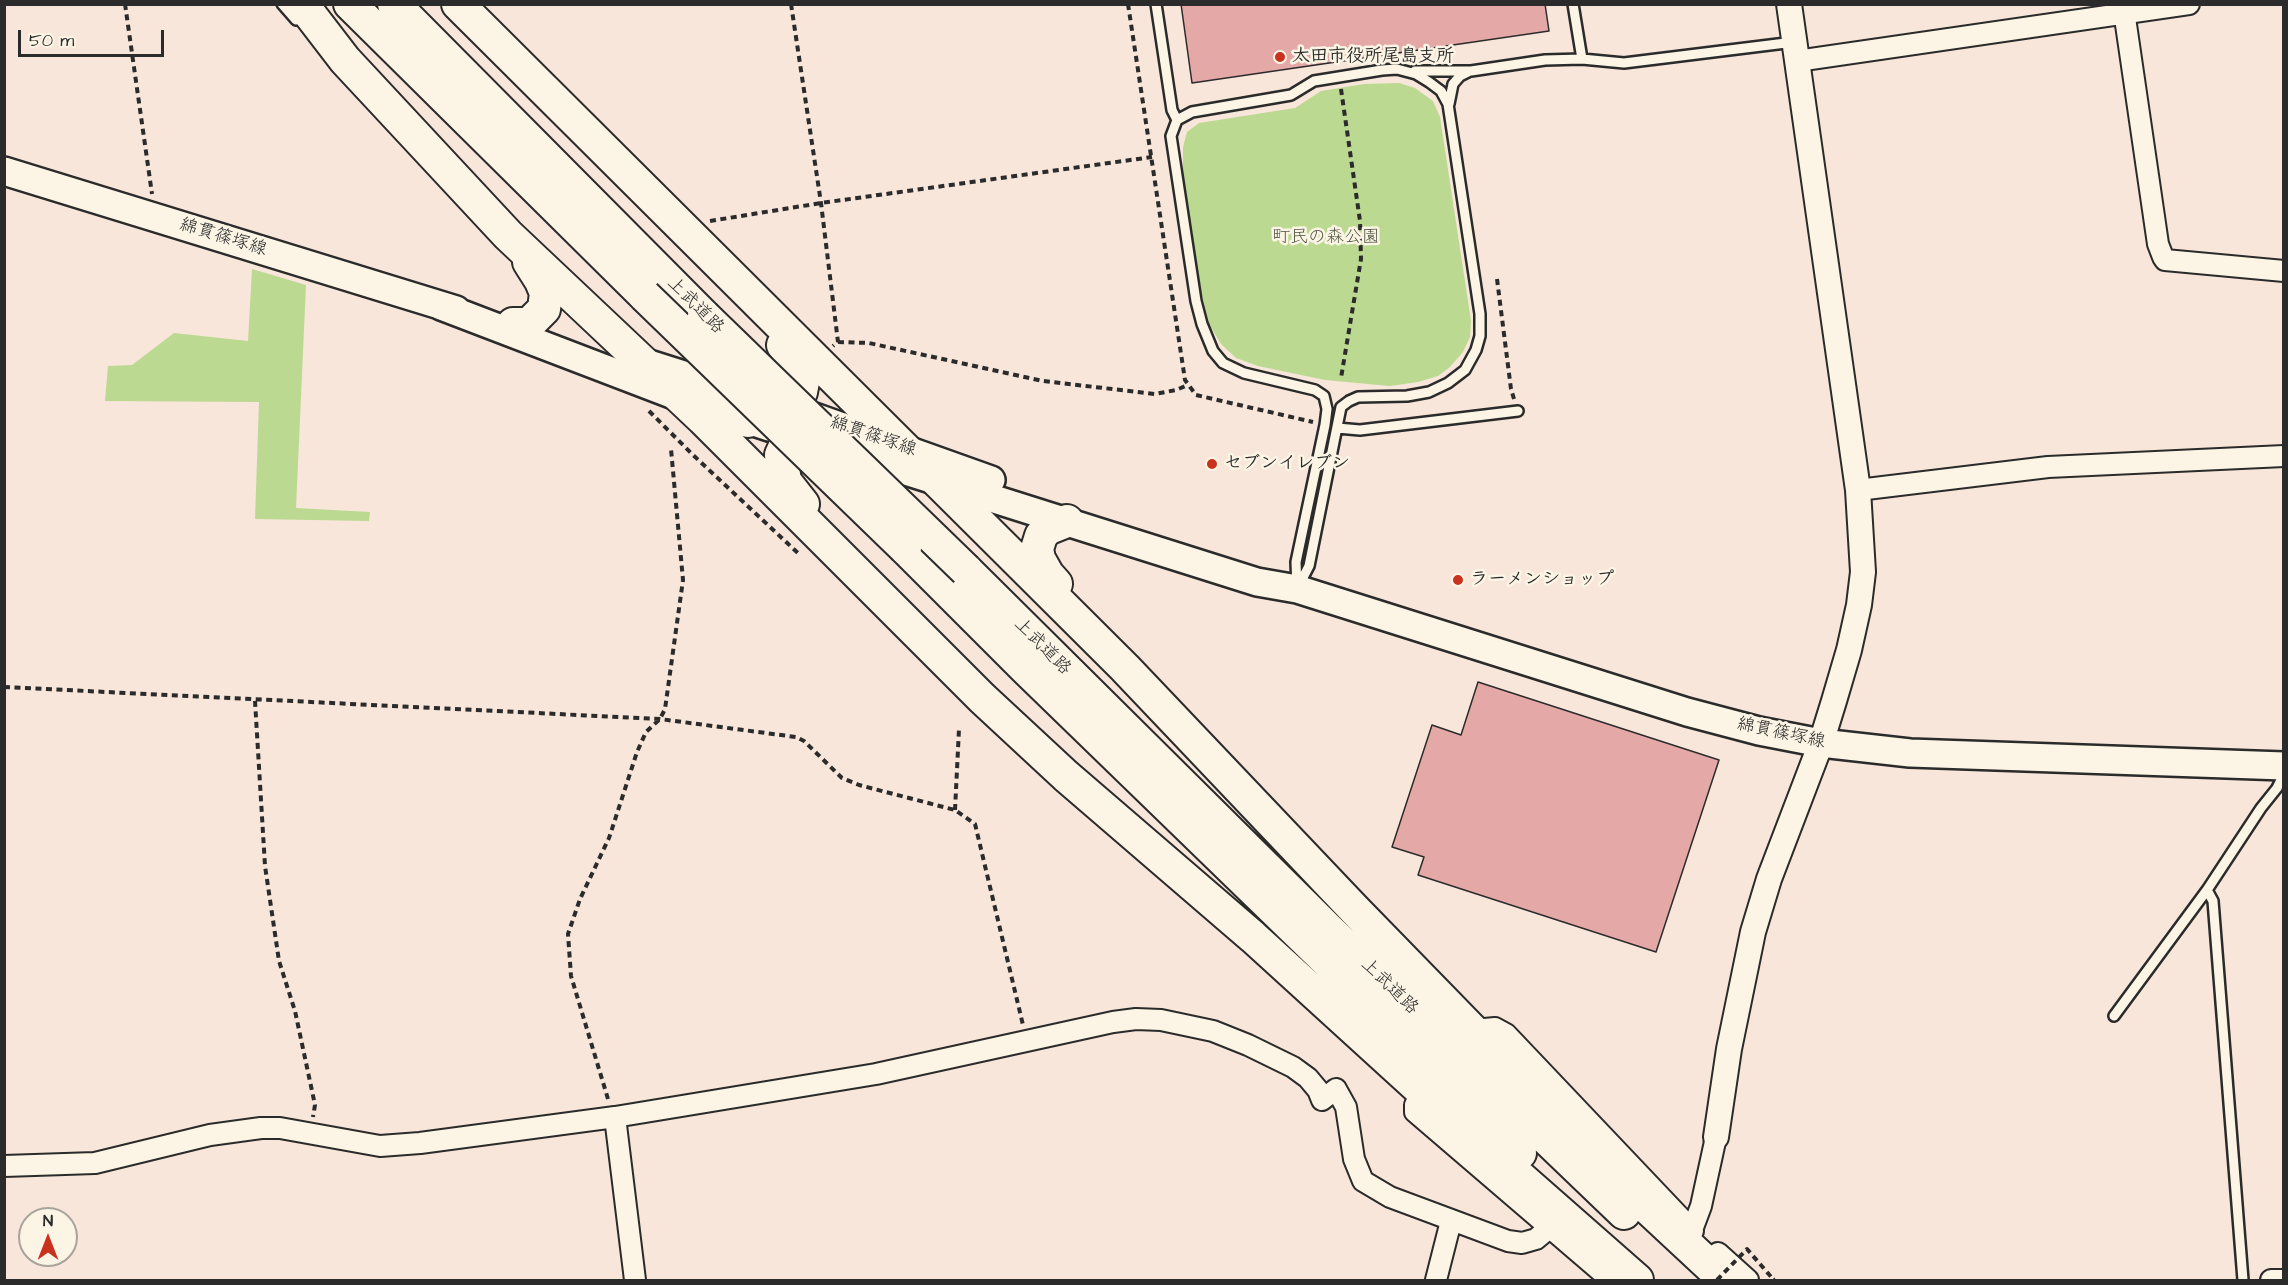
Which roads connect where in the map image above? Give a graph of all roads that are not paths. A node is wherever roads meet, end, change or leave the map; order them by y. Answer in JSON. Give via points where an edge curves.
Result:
{"nodes":[{"id":1,"x":282,"y":4,"type":"edge"},
{"id":2,"x":350,"y":4,"type":"edge"},
{"id":3,"x":394,"y":4,"type":"edge"},
{"id":4,"x":458,"y":4,"type":"edge"},
{"id":5,"x":1156,"y":4,"type":"edge"},
{"id":6,"x":1572,"y":4,"type":"edge"},
{"id":7,"x":1789,"y":4,"type":"edge"},
{"id":8,"x":2189,"y":4,"type":"edge"},
{"id":9,"x":2123,"y":9,"type":"edge"},
{"id":10,"x":304,"y":18,"type":"edge"},
{"id":11,"x":1796,"y":51,"type":"junction"},
{"id":12,"x":329,"y":57,"type":"dead end"},
{"id":13,"x":1582,"y":59,"type":"junction"},
{"id":14,"x":1397,"y":69,"type":"junction"},
{"id":15,"x":1471,"y":71,"type":"junction"},
{"id":16,"x":352,"y":83,"type":"dead end"},
{"id":17,"x":1448,"y":105,"type":"junction"},
{"id":18,"x":1176,"y":120,"type":"junction"},
{"id":19,"x":4,"y":171,"type":"edge"},
{"id":20,"x":508,"y":235,"type":"junction"},
{"id":21,"x":2283,"y":271,"type":"edge"},
{"id":22,"x":743,"y":289,"type":"junction"},
{"id":23,"x":441,"y":306,"type":"junction"},
{"id":24,"x":513,"y":324,"type":"junction"},
{"id":25,"x":642,"y":362,"type":"junction"},
{"id":26,"x":680,"y":397,"type":"junction"},
{"id":27,"x":1518,"y":411,"type":"road end"},
{"id":28,"x":748,"y":421,"type":"joint"},
{"id":29,"x":790,"y":422,"type":"junction"},
{"id":30,"x":834,"y":423,"type":"joint"},
{"id":31,"x":1337,"y":428,"type":"junction"},
{"id":32,"x":902,"y":446,"type":"junction"},
{"id":33,"x":2283,"y":456,"type":"edge"},
{"id":34,"x":936,"y":481,"type":"junction"},
{"id":35,"x":1858,"y":490,"type":"junction"},
{"id":36,"x":1067,"y":521,"type":"junction"},
{"id":37,"x":1297,"y":589,"type":"junction"},
{"id":38,"x":878,"y":595,"type":"junction"},
{"id":39,"x":1125,"y":668,"type":"junction"},
{"id":40,"x":1821,"y":743,"type":"junction"},
{"id":41,"x":2283,"y":766,"type":"edge"},
{"id":42,"x":2283,"y":774,"type":"edge"},
{"id":43,"x":2207,"y":890,"type":"junction"},
{"id":44,"x":2114,"y":1016,"type":"dead end"},
{"id":45,"x":1474,"y":1030,"type":"junction"},
{"id":46,"x":1422,"y":1092,"type":"junction"},
{"id":47,"x":615,"y":1117,"type":"junction"},
{"id":48,"x":1716,"y":1137,"type":"joint"},
{"id":49,"x":4,"y":1166,"type":"edge"},
{"id":50,"x":1450,"y":1221,"type":"junction"},
{"id":51,"x":1548,"y":1229,"type":"junction"},
{"id":52,"x":1692,"y":1230,"type":"junction"},
{"id":53,"x":2283,"y":1280,"type":"edge"},
{"id":54,"x":635,"y":1281,"type":"edge"},
{"id":55,"x":1436,"y":1281,"type":"edge"},
{"id":56,"x":1611,"y":1281,"type":"edge"},
{"id":57,"x":1637,"y":1281,"type":"edge"},
{"id":58,"x":1654,"y":1281,"type":"edge"},
{"id":59,"x":1699,"y":1281,"type":"edge"},
{"id":60,"x":1725,"y":1281,"type":"edge"},
{"id":61,"x":1748,"y":1281,"type":"edge"},
{"id":62,"x":2243,"y":1281,"type":"edge"},
{"id":63,"x":2271,"y":1281,"type":"edge"}],
"edges":[{"from":1,"to":10,"type":"lane"},
{"from":2,"to":58,"type":"highway","name":"上武道路","bridge":true,"via":[[1430,1061],[1568,1202]]},
{"from":3,"to":59,"type":"highway","name":"上武道路","bridge":true,"via":[[704,316],[1328,929],[1585,1177]]},
{"from":4,"to":22,"type":"highway"},
{"from":5,"to":18,"type":"lane"},
{"from":6,"to":13,"type":"lane"},
{"from":7,"to":11,"type":"street"},
{"from":8,"to":9,"type":"street"},
{"from":9,"to":11,"type":"street"},
{"from":9,"to":21,"type":"street","via":[[2158,244],[2165,260]]},
{"from":10,"to":20,"type":"highway"},
{"from":11,"to":13,"type":"lane","via":[[1624,63]]},
{"from":11,"to":35,"type":"street"},
{"from":12,"to":16,"type":"lane"},
{"from":13,"to":15,"type":"lane"},
{"from":14,"to":15,"type":"lane","via":[[1425,73]]},
{"from":14,"to":17,"type":"lane","via":[[1429,82],[1441,91]]},
{"from":14,"to":18,"type":"lane","via":[[1314,81],[1291,95],[1192,112]]},
{"from":15,"to":17,"type":"lane","via":[[1453,84]]},
{"from":17,"to":31,"type":"lane","via":[[1480,314],[1476,350],[1465,370],[1429,392],[1348,401],[1341,407]]},
{"from":18,"to":37,"type":"lane","via":[[1171,136],[1195,290],[1213,351],[1223,363],[1244,373],[1315,390],[1324,396],[1325,425],[1296,562]]},
{"from":19,"to":23,"type":"main road","name":"綿貫篠塚線"},
{"from":20,"to":24,"type":"highway","via":[[546,293],[544,309],[535,320]]},
{"from":20,"to":25,"type":"highway"},
{"from":22,"to":29,"type":"highway","via":[[802,369],[803,388]]},
{"from":22,"to":32,"type":"highway"},
{"from":23,"to":24,"type":"main road","name":"綿貫篠塚線"},
{"from":23,"to":26,"type":"main road","name":"綿貫篠塚線"},
{"from":24,"to":25,"type":"main road","name":"綿貫篠塚線"},
{"from":25,"to":26,"type":"highway"},
{"from":25,"to":29,"type":"main road","name":"綿貫篠塚線"},
{"from":26,"to":28,"type":"main road","name":"綿貫篠塚線"},
{"from":26,"to":38,"type":"highway"},
{"from":27,"to":31,"type":"lane","via":[[1360,430]]},
{"from":28,"to":29,"type":"highway"},
{"from":29,"to":30,"type":"highway","via":[[805,430]]},
{"from":29,"to":34,"type":"main road","name":"綿貫篠塚線"},
{"from":29,"to":38,"type":"highway","via":[[781,455],[785,481]]},
{"from":30,"to":32,"type":"main road","name":"綿貫篠塚線"},
{"from":31,"to":37,"type":"lane","via":[[1309,566]]},
{"from":32,"to":34,"type":"highway"},
{"from":32,"to":37,"type":"main road","name":"綿貫篠塚線","via":[[988,479],[1262,568]]},
{"from":33,"to":35,"type":"street","via":[[2048,467]]},
{"from":34,"to":36,"type":"main road","name":"綿貫篠塚線"},
{"from":34,"to":39,"type":"highway"},
{"from":35,"to":40,"type":"street","via":[[1863,572],[1859,605]]},
{"from":36,"to":37,"type":"main road","name":"綿貫篠塚線","via":[[1257,582]]},
{"from":36,"to":39,"type":"highway","via":[[1041,536],[1039,559]]},
{"from":37,"to":40,"type":"main road","name":"綿貫篠塚線","via":[[1688,712]]},
{"from":38,"to":46,"type":"highway","via":[[1066,776],[1253,937]]},
{"from":39,"to":45,"type":"highway","via":[[1353,909]]},
{"from":40,"to":41,"type":"main road","name":"綿貫篠塚線","via":[[1934,754]]},
{"from":40,"to":48,"type":"street","via":[[1753,932]]},
{"from":42,"to":43,"type":"lane"},
{"from":43,"to":44,"type":"lane"},
{"from":43,"to":62,"type":"lane","via":[[2213,901]]},
{"from":45,"to":52,"type":"street","via":[[1495,1028],[1506,1034]]},
{"from":45,"to":60,"type":"highway","via":[[1623,1185]]},
{"from":46,"to":51,"type":"street","via":[[1415,1105],[1416,1113]]},
{"from":46,"to":57,"type":"highway"},
{"from":47,"to":49,"type":"street","via":[[398,1145],[362,1144],[280,1128],[230,1131],[95,1164]]},
{"from":47,"to":50,"type":"street","via":[[876,1074],[1113,1022],[1161,1020],[1213,1031],[1293,1067],[1308,1078],[1322,1100],[1336,1089],[1346,1107],[1354,1159],[1363,1181],[1390,1197]]},
{"from":47,"to":54,"type":"street"},
{"from":48,"to":52,"type":"street"},
{"from":50,"to":51,"type":"street","via":[[1522,1243],[1536,1239]]},
{"from":50,"to":55,"type":"street"},
{"from":51,"to":56,"type":"street"},
{"from":52,"to":61,"type":"street"},
{"from":53,"to":63,"type":"street"}]}
